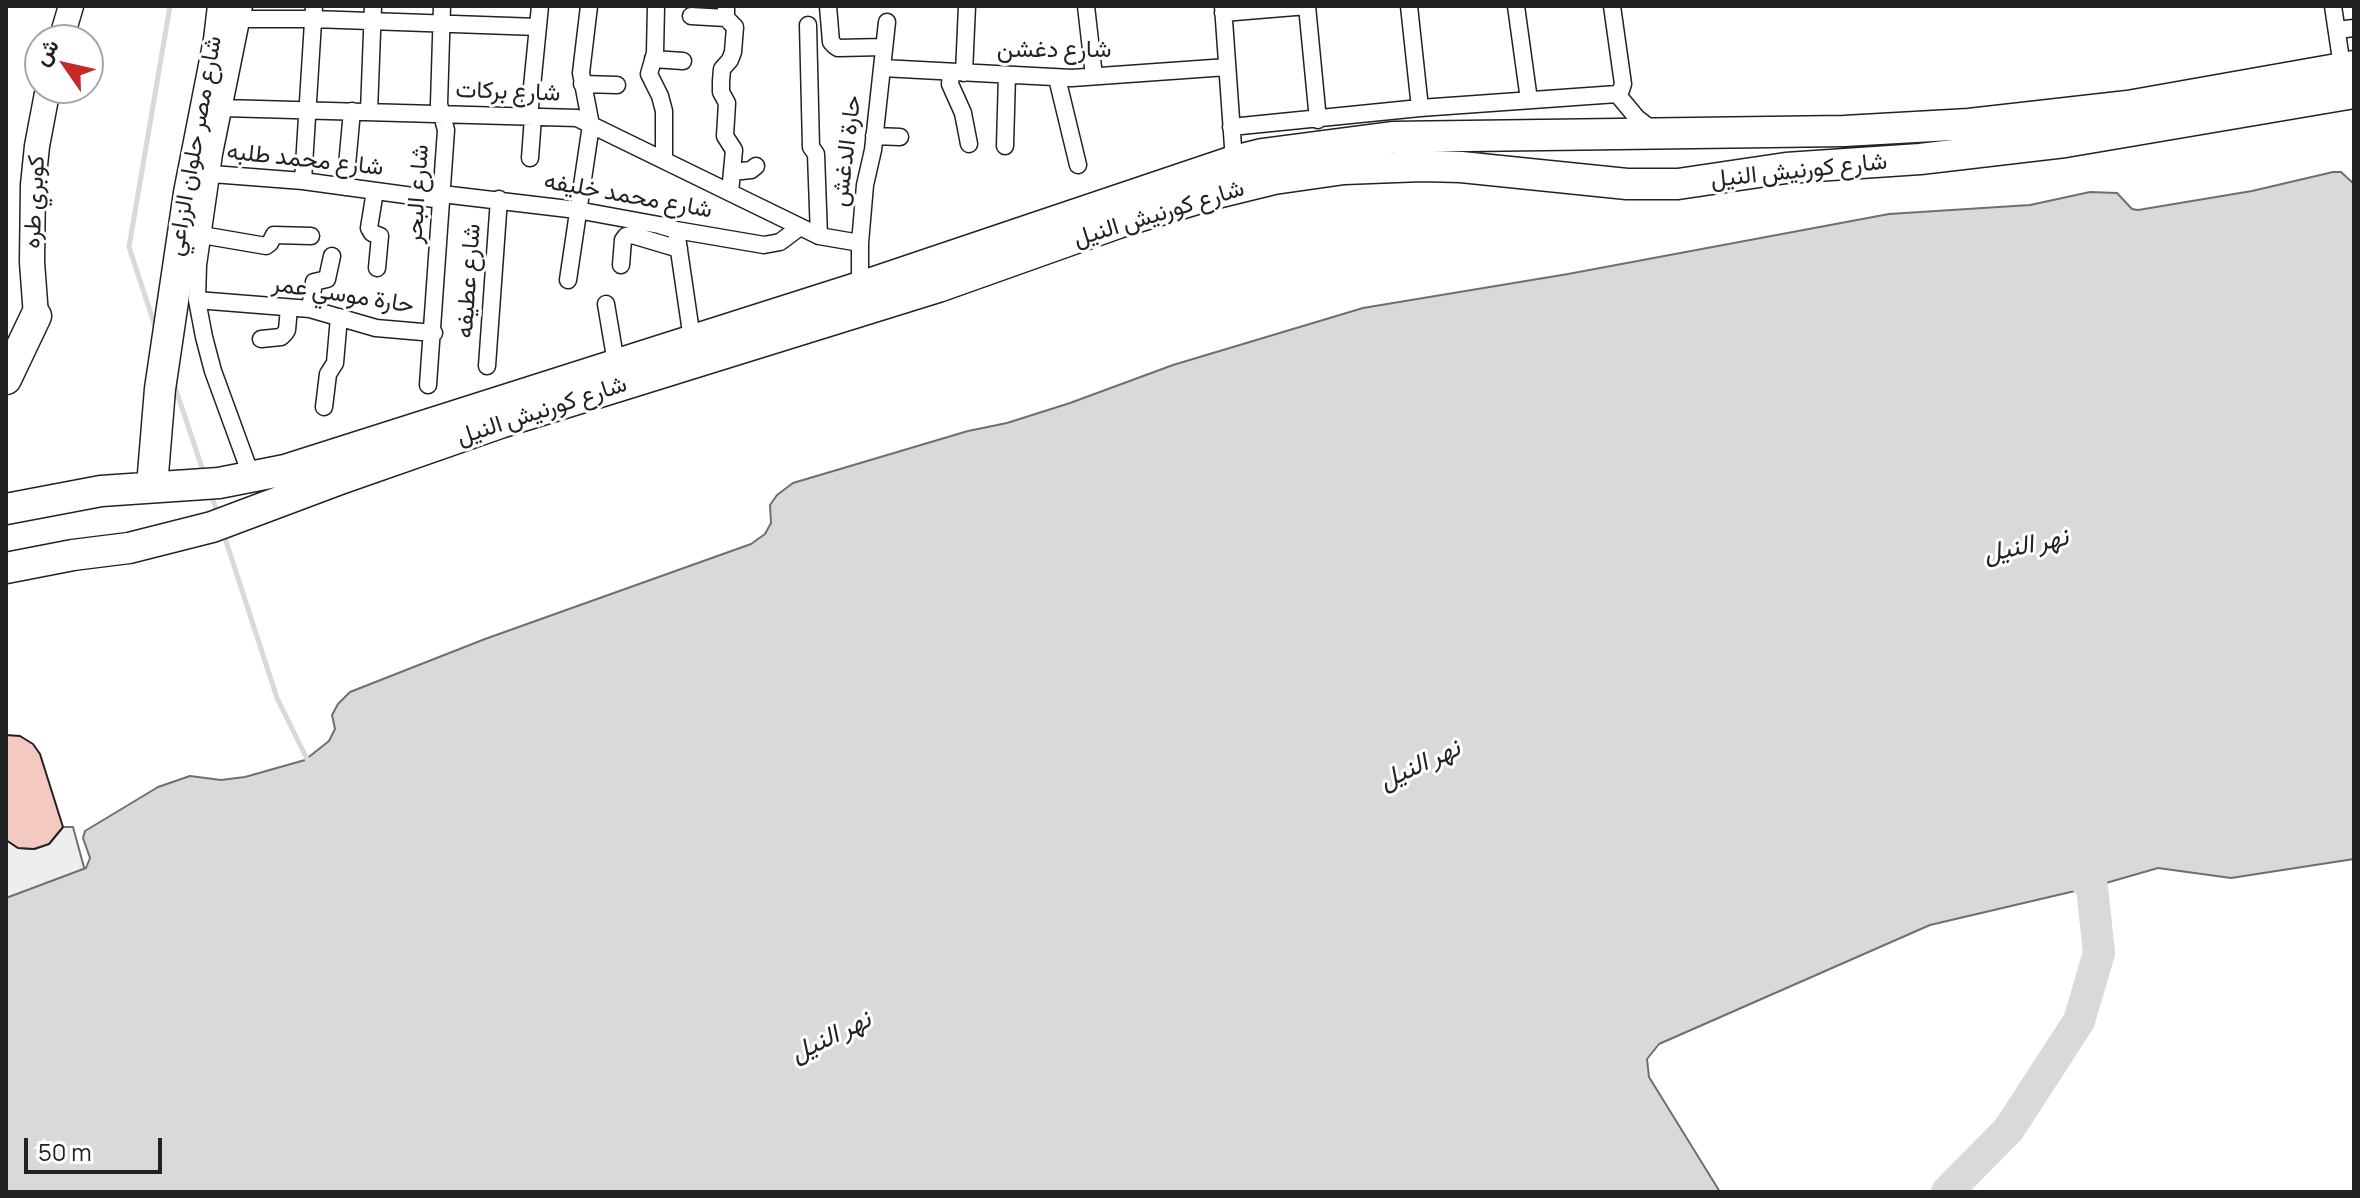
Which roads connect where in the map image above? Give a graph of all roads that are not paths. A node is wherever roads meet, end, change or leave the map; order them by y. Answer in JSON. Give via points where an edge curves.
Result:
{"nodes":[{"id":1,"x":442,"y":6,"type":"edge"},
{"id":2,"x":540,"y":6,"type":"edge"},
{"id":3,"x":589,"y":6,"type":"edge"},
{"id":4,"x":656,"y":6,"type":"edge"},
{"id":5,"x":828,"y":6,"type":"edge"},
{"id":6,"x":967,"y":6,"type":"edge"},
{"id":7,"x":1086,"y":6,"type":"edge"},
{"id":8,"x":1307,"y":6,"type":"edge"},
{"id":9,"x":1409,"y":6,"type":"edge"},
{"id":10,"x":1516,"y":6,"type":"edge"},
{"id":11,"x":1612,"y":6,"type":"edge"},
{"id":12,"x":2333,"y":6,"type":"edge"},
{"id":13,"x":236,"y":10,"type":"edge"},
{"id":14,"x":1223,"y":10,"type":"edge"},
{"id":15,"x":726,"y":12,"type":"edge"},
{"id":16,"x":313,"y":13,"type":"edge"},
{"id":17,"x":373,"y":14,"type":"edge"},
{"id":18,"x":691,"y":16,"type":"dead end"},
{"id":19,"x":887,"y":22,"type":"dead end"},
{"id":20,"x":441,"y":24,"type":"junction"},
{"id":21,"x":808,"y":25,"type":"dead end"},
{"id":22,"x":538,"y":27,"type":"junction"},
{"id":23,"x":2346,"y":29,"type":"edge"},
{"id":24,"x":884,"y":47,"type":"junction"},
{"id":25,"x":653,"y":59,"type":"junction"},
{"id":26,"x":683,"y":61,"type":"dead end"},
{"id":27,"x":1227,"y":67,"type":"junction"},
{"id":28,"x":882,"y":68,"type":"junction"},
{"id":29,"x":958,"y":72,"type":"junction"},
{"id":30,"x":1007,"y":75,"type":"junction"},
{"id":31,"x":1094,"y":76,"type":"junction"},
{"id":32,"x":1057,"y":78,"type":"junction"},
{"id":33,"x":2349,"y":80,"type":"edge"},
{"id":34,"x":582,"y":84,"type":"junction"},
{"id":35,"x":617,"y":85,"type":"dead end"},
{"id":36,"x":1617,"y":94,"type":"junction"},
{"id":37,"x":1529,"y":100,"type":"junction"},
{"id":38,"x":45,"y":104,"type":"edge"},
{"id":39,"x":223,"y":108,"type":"junction"},
{"id":40,"x":1420,"y":108,"type":"junction"},
{"id":41,"x":307,"y":110,"type":"junction"},
{"id":42,"x":360,"y":112,"type":"junction"},
{"id":43,"x":440,"y":113,"type":"junction"},
{"id":44,"x":531,"y":117,"type":"junction"},
{"id":45,"x":1318,"y":120,"type":"junction"},
{"id":46,"x":591,"y":125,"type":"junction"},
{"id":47,"x":1231,"y":127,"type":"junction"},
{"id":48,"x":1691,"y":133,"type":"junction"},
{"id":49,"x":1644,"y":134,"type":"junction"},
{"id":50,"x":874,"y":136,"type":"junction"},
{"id":51,"x":900,"y":137,"type":"dead end"},
{"id":52,"x":969,"y":144,"type":"dead end"},
{"id":53,"x":1005,"y":146,"type":"dead end"},
{"id":54,"x":530,"y":158,"type":"dead end"},
{"id":55,"x":664,"y":160,"type":"junction"},
{"id":56,"x":1234,"y":161,"type":"junction"},
{"id":57,"x":1078,"y":165,"type":"dead end"},
{"id":58,"x":756,"y":166,"type":"dead end"},
{"id":59,"x":732,"y":172,"type":"junction"},
{"id":60,"x":212,"y":174,"type":"junction"},
{"id":61,"x":303,"y":181,"type":"junction"},
{"id":62,"x":1700,"y":182,"type":"junction"},
{"id":63,"x":1627,"y":184,"type":"junction"},
{"id":64,"x":345,"y":187,"type":"junction"},
{"id":65,"x":375,"y":191,"type":"junction"},
{"id":66,"x":730,"y":193,"type":"junction"},
{"id":67,"x":442,"y":197,"type":"junction"},
{"id":68,"x":499,"y":199,"type":"junction"},
{"id":69,"x":577,"y":210,"type":"junction"},
{"id":70,"x":800,"y":227,"type":"junction"},
{"id":71,"x":676,"y":230,"type":"junction"},
{"id":72,"x":202,"y":235,"type":"junction"},
{"id":73,"x":311,"y":236,"type":"dead end"},
{"id":74,"x":819,"y":236,"type":"junction"},
{"id":75,"x":860,"y":243,"type":"junction"},
{"id":76,"x":679,"y":249,"type":"junction"},
{"id":77,"x":332,"y":256,"type":"dead end"},
{"id":78,"x":621,"y":265,"type":"dead end"},
{"id":79,"x":377,"y":268,"type":"dead end"},
{"id":80,"x":568,"y":280,"type":"dead end"},
{"id":81,"x":860,"y":287,"type":"junction"},
{"id":82,"x":197,"y":300,"type":"junction"},
{"id":83,"x":606,"y":304,"type":"dead end"},
{"id":84,"x":289,"y":308,"type":"junction"},
{"id":85,"x":310,"y":309,"type":"junction"},
{"id":86,"x":36,"y":316,"type":"joint"},
{"id":87,"x":339,"y":317,"type":"junction"},
{"id":88,"x":434,"y":333,"type":"junction"},
{"id":89,"x":261,"y":339,"type":"dead end"},
{"id":90,"x":692,"y":339,"type":"junction"},
{"id":91,"x":616,"y":363,"type":"junction"},
{"id":92,"x":487,"y":366,"type":"dead end"},
{"id":93,"x":6,"y":379,"type":"edge"},
{"id":94,"x":428,"y":385,"type":"dead end"},
{"id":95,"x":324,"y":407,"type":"dead end"},
{"id":96,"x":252,"y":478,"type":"junction"},
{"id":97,"x":152,"y":486,"type":"junction"},
{"id":98,"x":6,"y":509,"type":"edge"},
{"id":99,"x":6,"y":568,"type":"edge"}],
"edges":[{"from":1,"to":20,"type":"street","name":"شارع البحر"},
{"from":2,"to":22,"type":"street"},
{"from":3,"to":34,"type":"street"},
{"from":4,"to":25,"type":"street"},
{"from":5,"to":24,"type":"street","via":[[835,46]]},
{"from":6,"to":29,"type":"street"},
{"from":7,"to":31,"type":"street"},
{"from":8,"to":14,"type":"street"},
{"from":8,"to":45,"type":"street"},
{"from":9,"to":40,"type":"street"},
{"from":10,"to":37,"type":"street"},
{"from":11,"to":36,"type":"street","via":[[1623,84]]},
{"from":12,"to":23,"type":"street"},
{"from":13,"to":16,"type":"street"},
{"from":13,"to":39,"type":"street","name":"شارع مصر حلوان الزراعي"},
{"from":13,"to":97,"type":"highway","via":[[219,40],[189,193],[164,358]]},
{"from":14,"to":27,"type":"street"},
{"from":15,"to":18,"type":"street"},
{"from":15,"to":59,"type":"street","via":[[735,27],[733,52],[721,81],[727,103],[725,136],[734,150]]},
{"from":16,"to":17,"type":"street"},
{"from":16,"to":41,"type":"street"},
{"from":17,"to":20,"type":"street"},
{"from":17,"to":42,"type":"street"},
{"from":19,"to":24,"type":"street","name":"حارة الدغش"},
{"from":20,"to":22,"type":"street"},
{"from":20,"to":43,"type":"street","name":"شارع البحر"},
{"from":21,"to":74,"type":"street"},
{"from":22,"to":44,"type":"street"},
{"from":23,"to":33,"type":"street"},
{"from":24,"to":28,"type":"street","name":"حارة الدغش"},
{"from":25,"to":26,"type":"street"},
{"from":25,"to":55,"type":"street","via":[[649,74],[664,111]]},
{"from":27,"to":31,"type":"street","name":"شارع دغشن"},
{"from":27,"to":47,"type":"street"},
{"from":28,"to":29,"type":"street","name":"شارع دغشن"},
{"from":28,"to":50,"type":"street","name":"حارة الدغش"},
{"from":29,"to":30,"type":"street","name":"شارع دغشن"},
{"from":29,"to":52,"type":"street","via":[[950,84]]},
{"from":30,"to":32,"type":"street","name":"شارع دغشن"},
{"from":30,"to":53,"type":"street"},
{"from":31,"to":32,"type":"street","name":"شارع دغشن"},
{"from":32,"to":57,"type":"street"},
{"from":33,"to":48,"type":"highway","name":"شارع كورنيش النيل","via":[[1907,129]]},
{"from":33,"to":62,"type":"highway","name":"شارع كورنيش النيل","via":[[2051,144],[1786,168]]},
{"from":34,"to":35,"type":"street"},
{"from":34,"to":46,"type":"street"},
{"from":36,"to":37,"type":"street"},
{"from":36,"to":49,"type":"street"},
{"from":37,"to":40,"type":"street"},
{"from":38,"to":86,"type":"main road","name":"كوبري طره","via":[[33,185]]},
{"from":39,"to":41,"type":"street","name":"شارع بركات"},
{"from":39,"to":60,"type":"street","name":"شارع مصر حلوان الزراعي"},
{"from":40,"to":45,"type":"street"},
{"from":41,"to":42,"type":"street","name":"شارع بركات"},
{"from":41,"to":61,"type":"street"},
{"from":42,"to":43,"type":"street","name":"شارع بركات"},
{"from":42,"to":64,"type":"street"},
{"from":43,"to":44,"type":"street","name":"شارع بركات"},
{"from":43,"to":67,"type":"street","name":"شارع البحر","via":[[446,130]]},
{"from":44,"to":46,"type":"street","name":"شارع بركات","via":[[577,118]]},
{"from":44,"to":54,"type":"street"},
{"from":45,"to":47,"type":"street"},
{"from":46,"to":55,"type":"street","name":"شارع بركات"},
{"from":46,"to":69,"type":"street"},
{"from":47,"to":56,"type":"street"},
{"from":48,"to":49,"type":"highway","name":"شارع كورنيش النيل"},
{"from":48,"to":62,"type":"highway","via":[[1682,160]]},
{"from":49,"to":56,"type":"highway","name":"شارع كورنيش النيل","via":[[1392,137]]},
{"from":49,"to":63,"type":"highway","via":[[1635,141],[1641,159]]},
{"from":50,"to":51,"type":"street"},
{"from":50,"to":75,"type":"street","name":"حارة الدغش"},
{"from":55,"to":66,"type":"street","name":"شارع بركات"},
{"from":56,"to":81,"type":"highway","name":"شارع كورنيش النيل"},
{"from":58,"to":59,"type":"street"},
{"from":59,"to":66,"type":"street"},
{"from":60,"to":61,"type":"street","name":"شارع محمد طلبه"},
{"from":60,"to":72,"type":"street","name":"شارع مصر حلوان الزراعي"},
{"from":61,"to":64,"type":"street","name":"شارع محمد طلبه"},
{"from":62,"to":63,"type":"highway","name":"شارع كورنيش النيل"},
{"from":63,"to":99,"type":"highway","name":"شارع كورنيش النيل","via":[[1409,166],[1318,172],[1243,186],[500,423],[212,527],[129,548]]},
{"from":64,"to":65,"type":"street","name":"شارع محمد طلبه"},
{"from":65,"to":67,"type":"street","name":"شارع محمد طلبه"},
{"from":65,"to":79,"type":"street","via":[[369,228],[380,236]]},
{"from":66,"to":70,"type":"street","name":"شارع بركات"},
{"from":67,"to":68,"type":"street","name":"شارع محمد خليفه"},
{"from":67,"to":88,"type":"street","name":"شارع البحر"},
{"from":68,"to":69,"type":"street","name":"شارع محمد خليفه"},
{"from":68,"to":92,"type":"street","name":"شارع عطيفه"},
{"from":69,"to":71,"type":"street","name":"شارع محمد خليفه"},
{"from":69,"to":80,"type":"street"},
{"from":70,"to":71,"type":"street","name":"شارع محمد خليفه","via":[[770,245]]},
{"from":70,"to":74,"type":"street","name":"شارع بركات"},
{"from":71,"to":76,"type":"street"},
{"from":72,"to":73,"type":"street","via":[[266,246],[274,235]]},
{"from":72,"to":82,"type":"street","name":"شارع مصر حلوان الزراعي"},
{"from":74,"to":75,"type":"street","name":"شارع بركات"},
{"from":75,"to":81,"type":"street","name":"حارة الدغش"},
{"from":76,"to":78,"type":"street","via":[[626,236]]},
{"from":76,"to":90,"type":"street"},
{"from":77,"to":85,"type":"street","via":[[327,279],[314,282]]},
{"from":81,"to":90,"type":"highway","name":"شارع كورنيش النيل"},
{"from":82,"to":84,"type":"street","name":"حارة موسي عمر"},
{"from":82,"to":96,"type":"street","name":"شارع مصر حلوان الزراعي","via":[[213,371]]},
{"from":83,"to":91,"type":"street"},
{"from":84,"to":85,"type":"street","name":"حارة موسي عمر"},
{"from":84,"to":89,"type":"street","via":[[281,337]]},
{"from":85,"to":87,"type":"street","name":"حارة موسي عمر"},
{"from":86,"to":93,"type":"highway"},
{"from":87,"to":88,"type":"street","name":"حارة موسي عمر","via":[[376,328]]},
{"from":87,"to":95,"type":"street"},
{"from":88,"to":94,"type":"street","name":"شارع البحر"},
{"from":90,"to":91,"type":"highway","name":"شارع كورنيش النيل"},
{"from":91,"to":96,"type":"highway","name":"شارع كورنيش النيل"},
{"from":96,"to":97,"type":"highway","name":"شارع كورنيش النيل"},
{"from":97,"to":98,"type":"highway","name":"شارع كورنيش النيل"}]}
